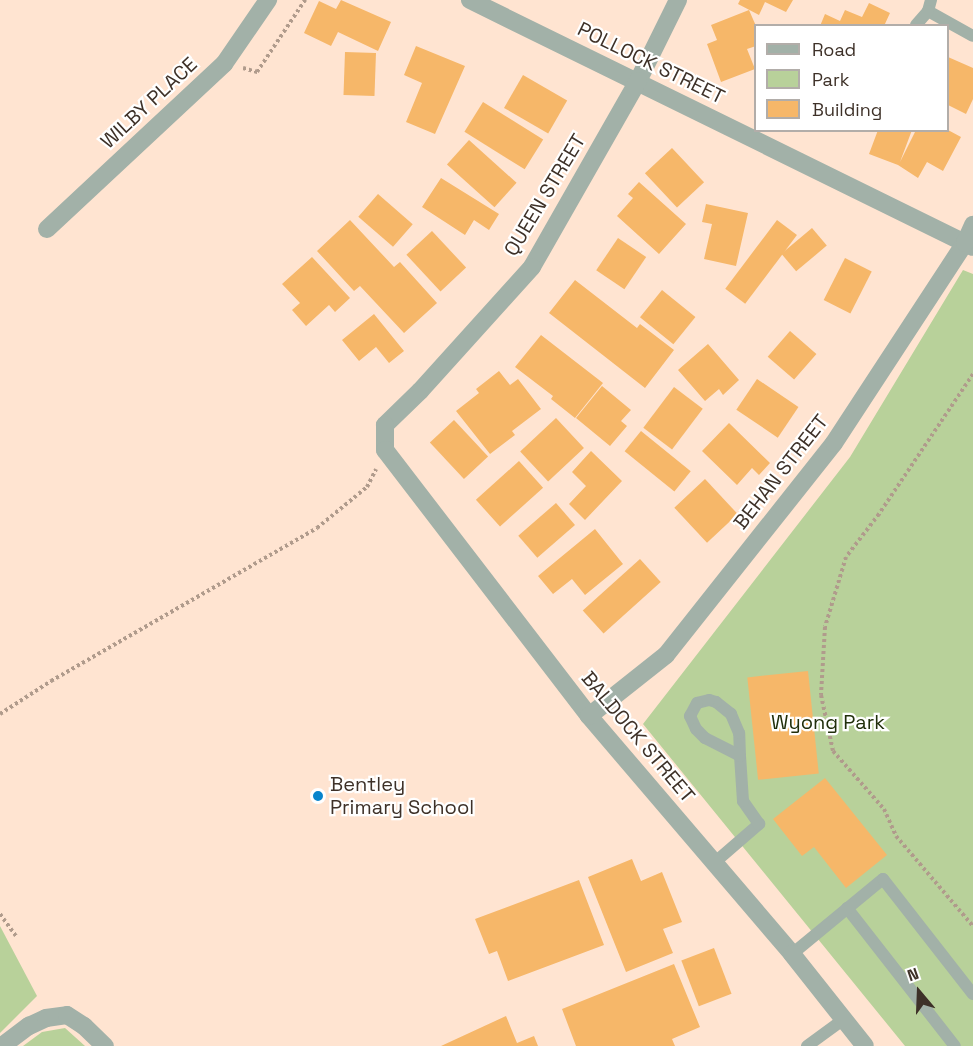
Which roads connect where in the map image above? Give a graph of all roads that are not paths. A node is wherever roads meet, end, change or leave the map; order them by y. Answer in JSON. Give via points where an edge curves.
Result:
{"nodes":[{"id":1,"x":268,"y":0,"type":"edge"},
{"id":2,"x":470,"y":0,"type":"edge"},
{"id":3,"x":678,"y":0,"type":"edge"},
{"id":4,"x":929,"y":6,"type":"edge"},
{"id":5,"x":917,"y":24,"type":"edge"},
{"id":6,"x":973,"y":36,"type":"edge"},
{"id":7,"x":638,"y":81,"type":"junction"},
{"id":8,"x":973,"y":225,"type":"edge"},
{"id":9,"x":47,"y":229,"type":"dead end"},
{"id":10,"x":969,"y":245,"type":"edge"},
{"id":11,"x":385,"y":450,"type":"joint"},
{"id":12,"x":589,"y":716,"type":"junction"},
{"id":13,"x":740,"y":756,"type":"junction"},
{"id":14,"x":714,"y":863,"type":"junction"},
{"id":15,"x":847,"y":908,"type":"junction"},
{"id":16,"x":792,"y":954,"type":"junction"},
{"id":17,"x":973,"y":994,"type":"edge"},
{"id":18,"x":844,"y":1019,"type":"junction"},
{"id":19,"x":2,"y":1046,"type":"edge"},
{"id":20,"x":105,"y":1046,"type":"edge"},
{"id":21,"x":807,"y":1046,"type":"edge"},
{"id":22,"x":866,"y":1046,"type":"edge"},
{"id":23,"x":955,"y":1046,"type":"edge"}],
"edges":[{"from":1,"to":9,"type":"street","name":"WILBY PLACE","via":[[224,64]]},
{"from":2,"to":7,"type":"street","name":"POLLOCK STREET"},
{"from":3,"to":7,"type":"street","name":"QUEEN STREET"},
{"from":4,"to":5,"type":"lane"},
{"from":4,"to":6,"type":"lane"},
{"from":7,"to":10,"type":"street","name":"POLLOCK STREET"},
{"from":7,"to":11,"type":"street","name":"QUEEN STREET","via":[[532,267],[385,425]]},
{"from":8,"to":10,"type":"street","name":"BEHAN STREET"},
{"from":10,"to":12,"type":"street","name":"BEHAN STREET","via":[[834,443],[666,655]]},
{"from":11,"to":12,"type":"street","name":"BALDOCK STREET"},
{"from":12,"to":14,"type":"street","name":"BALDOCK STREET"},
{"from":13,"to":13,"type":"lane","via":[[739,733],[731,714],[716,702],[697,703],[690,716],[696,729]]},
{"from":13,"to":14,"type":"lane","via":[[743,801],[759,824]]},
{"from":14,"to":16,"type":"street","name":"BALDOCK STREET"},
{"from":15,"to":16,"type":"lane"},
{"from":15,"to":17,"type":"lane","via":[[884,879]]},
{"from":15,"to":23,"type":"lane"},
{"from":16,"to":18,"type":"street","name":"BALDOCK STREET"},
{"from":18,"to":21,"type":"lane"},
{"from":18,"to":22,"type":"street","name":"BALDOCK STREET"},
{"from":19,"to":20,"type":"street","via":[[46,1018],[67,1015]]}]}
